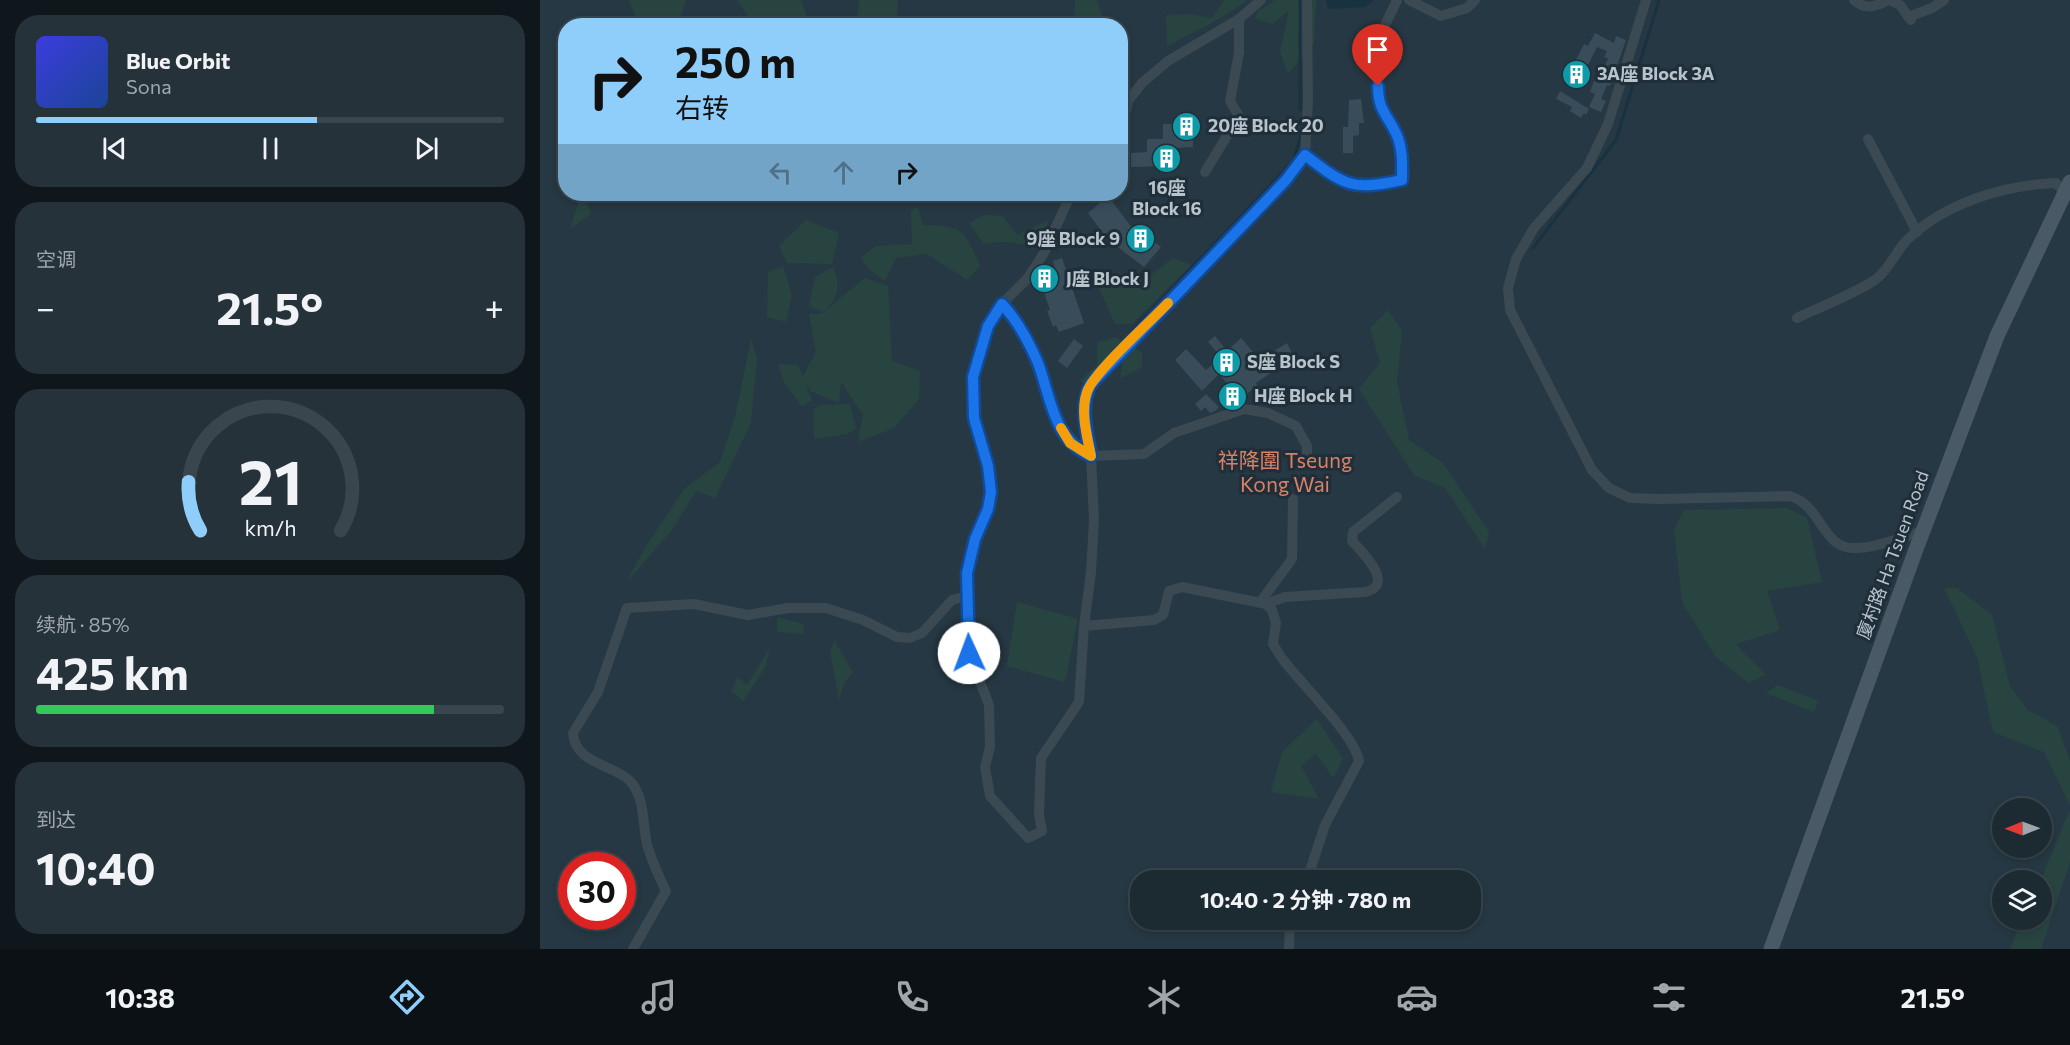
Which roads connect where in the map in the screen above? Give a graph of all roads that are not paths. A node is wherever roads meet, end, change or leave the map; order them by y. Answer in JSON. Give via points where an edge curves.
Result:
{"nodes":[{"id":1,"x":1262,"y":0,"type":"edge"},
{"id":2,"x":1307,"y":0,"type":"edge"},
{"id":3,"x":1397,"y":0,"type":"edge"},
{"id":4,"x":1409,"y":0,"type":"edge"},
{"id":5,"x":1475,"y":0,"type":"edge"},
{"id":6,"x":1647,"y":0,"type":"edge"},
{"id":7,"x":1855,"y":0,"type":"edge"},
{"id":8,"x":1890,"y":0,"type":"edge"},
{"id":9,"x":1944,"y":0,"type":"edge"},
{"id":10,"x":1239,"y":19,"type":"junction"},
{"id":11,"x":1128,"y":101,"type":"edge"},
{"id":12,"x":1868,"y":139,"type":"dead end"},
{"id":13,"x":1305,"y":155,"type":"junction"},
{"id":14,"x":1204,"y":172,"type":"dead end"},
{"id":15,"x":2067,"y":187,"type":"edge"},
{"id":16,"x":1068,"y":201,"type":"edge"},
{"id":17,"x":1917,"y":232,"type":"junction"},
{"id":18,"x":1002,"y":304,"type":"junction"},
{"id":19,"x":1797,"y":318,"type":"dead end"},
{"id":20,"x":1091,"y":456,"type":"junction"},
{"id":21,"x":1307,"y":459,"type":"dead end"},
{"id":22,"x":1397,"y":497,"type":"dead end"},
{"id":23,"x":1293,"y":499,"type":"dead end"},
{"id":24,"x":1923,"y":531,"type":"junction"},
{"id":25,"x":966,"y":597,"type":"junction"},
{"id":26,"x":1264,"y":603,"type":"junction"},
{"id":27,"x":1084,"y":626,"type":"junction"},
{"id":28,"x":1310,"y":870,"type":"edge"},
{"id":29,"x":1290,"y":930,"type":"edge"},
{"id":30,"x":633,"y":949,"type":"edge"},
{"id":31,"x":1289,"y":949,"type":"edge"},
{"id":32,"x":1771,"y":949,"type":"edge"}],
"edges":[{"from":1,"to":10,"type":"street"},
{"from":2,"to":13,"type":"street"},
{"from":3,"to":13,"type":"street","via":[[1385,25],[1377,71],[1378,101],[1402,151],[1402,180],[1367,186],[1350,184]]},
{"from":4,"to":5,"type":"street","via":[[1441,16],[1467,8]]},
{"from":6,"to":24,"type":"street","via":[[1608,124],[1592,159],[1534,228],[1516,259],[1508,288],[1510,310],[1592,470],[1609,488],[1630,498],[1798,498],[1806,503],[1833,542],[1853,549]]},
{"from":7,"to":8,"type":"street","via":[[1870,8]]},
{"from":8,"to":9,"type":"street","via":[[1900,5],[1909,18]]},
{"from":10,"to":11,"type":"street","via":[[1168,61],[1142,82]]},
{"from":10,"to":14,"type":"street","via":[[1239,53],[1230,101],[1239,116]]},
{"from":12,"to":17,"type":"street"},
{"from":13,"to":20,"type":"street","via":[[1286,180],[1091,384],[1085,408]]},
{"from":15,"to":17,"type":"street","via":[[2037,184],[2001,191],[1957,207]]},
{"from":15,"to":24,"type":"street","name":"廈村路 Ha Tsuen Road","via":[[1997,336]]},
{"from":16,"to":18,"type":"street","via":[[1044,253],[1027,279]]},
{"from":17,"to":19,"type":"street","via":[[1874,280]]},
{"from":18,"to":20,"type":"street","via":[[1018,324],[1037,361],[1064,435]]},
{"from":18,"to":25,"type":"street","via":[[988,326],[973,377],[974,418],[991,492],[975,539]]},
{"from":20,"to":21,"type":"street","via":[[1144,454],[1174,433],[1244,410],[1268,413],[1296,426],[1307,446]]},
{"from":20,"to":27,"type":"street","via":[[1093,545]]},
{"from":22,"to":26,"type":"street","via":[[1351,536],[1373,564],[1378,585],[1375,589],[1285,597]]},
{"from":23,"to":26,"type":"street","via":[[1292,559]]},
{"from":24,"to":32,"type":"street","name":"廈村路 Ha Tsuen Road"},
{"from":25,"to":27,"type":"street","via":[[969,653],[989,705],[990,747],[985,767],[990,796],[1028,838],[1042,831],[1041,758],[1079,702]]},
{"from":25,"to":30,"type":"street","via":[[952,600],[922,633],[910,638],[897,637],[826,608],[788,608],[748,615],[694,604],[627,608],[598,692],[573,733],[577,748],[586,758],[629,780],[635,788],[647,845],[666,891]]},
{"from":26,"to":27,"type":"street","via":[[1182,587],[1169,591],[1163,615],[1154,620]]},
{"from":26,"to":28,"type":"street","via":[[1272,609],[1276,623],[1273,644],[1343,732],[1359,761],[1326,825]]},
{"from":29,"to":31,"type":"street"}]}
